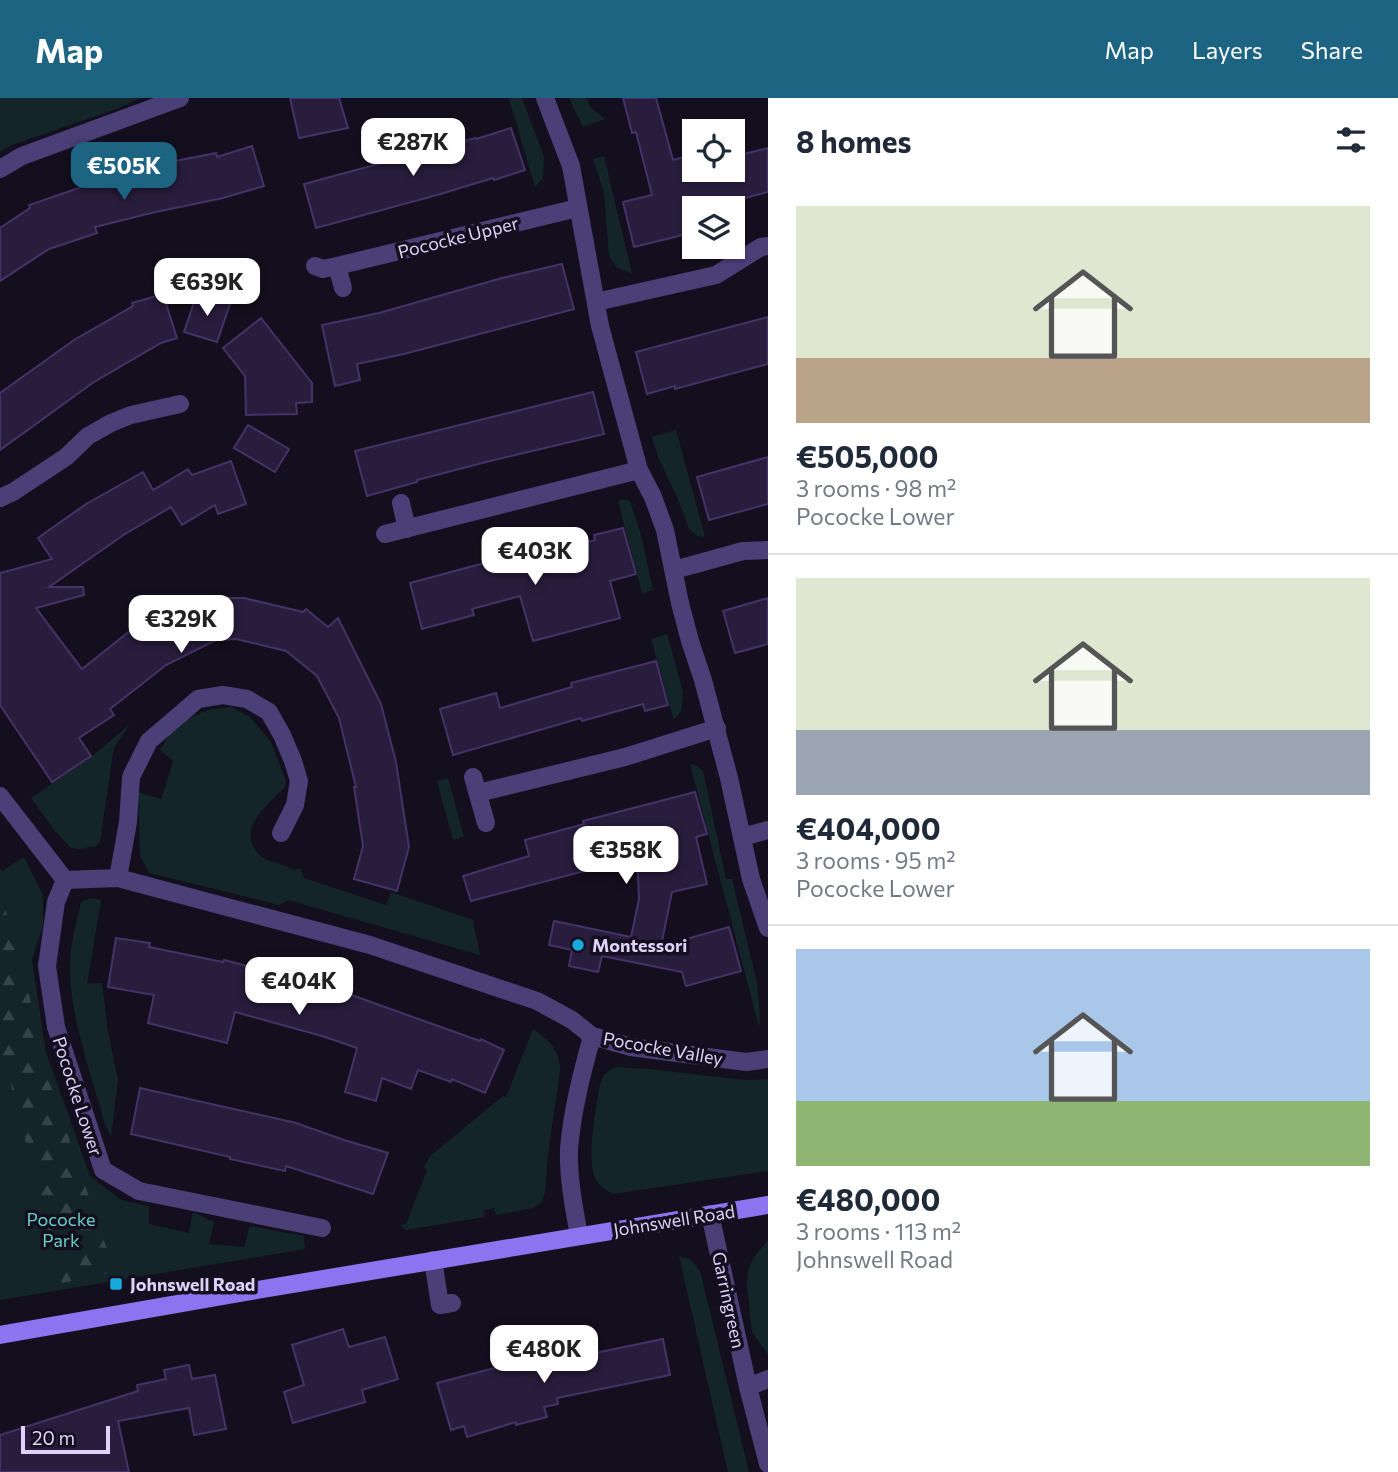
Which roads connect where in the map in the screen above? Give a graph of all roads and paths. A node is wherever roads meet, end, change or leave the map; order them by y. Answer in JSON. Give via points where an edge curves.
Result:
{"nodes":[{"id":1,"x":180,"y":98,"type":"edge"},
{"id":2,"x":545,"y":98,"type":"edge"},
{"id":3,"x":0,"y":169,"type":"edge"},
{"id":4,"x":578,"y":208,"type":"junction"},
{"id":5,"x":768,"y":246,"type":"edge"},
{"id":6,"x":315,"y":266,"type":"dead end"},
{"id":7,"x":337,"y":266,"type":"junction"},
{"id":8,"x":343,"y":288,"type":"dead end"},
{"id":9,"x":596,"y":302,"type":"junction"},
{"id":10,"x":180,"y":404,"type":"dead end"},
{"id":11,"x":639,"y":470,"type":"junction"},
{"id":12,"x":0,"y":498,"type":"edge"},
{"id":13,"x":401,"y":503,"type":"dead end"},
{"id":14,"x":407,"y":528,"type":"junction"},
{"id":15,"x":385,"y":534,"type":"dead end"},
{"id":16,"x":768,"y":550,"type":"edge"},
{"id":17,"x":674,"y":570,"type":"junction"},
{"id":18,"x":717,"y":728,"type":"junction"},
{"id":19,"x":0,"y":796,"type":"edge"},
{"id":20,"x":486,"y":823,"type":"dead end"},
{"id":21,"x":768,"y":830,"type":"edge"},
{"id":22,"x":281,"y":833,"type":"dead end"},
{"id":23,"x":742,"y":837,"type":"junction"},
{"id":24,"x":118,"y":878,"type":"junction"},
{"id":25,"x":65,"y":880,"type":"junction"},
{"id":26,"x":768,"y":928,"type":"edge"},
{"id":27,"x":592,"y":1036,"type":"junction"},
{"id":28,"x":768,"y":1059,"type":"edge"},
{"id":29,"x":768,"y":1205,"type":"edge"},
{"id":30,"x":710,"y":1214,"type":"junction"},
{"id":31,"x":322,"y":1228,"type":"dead end"},
{"id":32,"x":579,"y":1236,"type":"junction"},
{"id":33,"x":433,"y":1260,"type":"junction"},
{"id":34,"x":452,"y":1303,"type":"dead end"},
{"id":35,"x":0,"y":1335,"type":"edge"},
{"id":36,"x":768,"y":1379,"type":"edge"},
{"id":37,"x":748,"y":1387,"type":"junction"},
{"id":38,"x":768,"y":1464,"type":"edge"}],
"edges":[{"from":1,"to":3,"type":"street","via":[[22,156]]},
{"from":2,"to":4,"type":"street","via":[[571,166]]},
{"from":4,"to":7,"type":"street","name":"Pococke Upper"},
{"from":4,"to":9,"type":"street"},
{"from":5,"to":9,"type":"street","via":[[716,275]]},
{"from":6,"to":7,"type":"street","name":"Pococke Upper"},
{"from":7,"to":8,"type":"street"},
{"from":9,"to":11,"type":"street"},
{"from":10,"to":12,"type":"street","via":[[111,423]]},
{"from":11,"to":14,"type":"street"},
{"from":11,"to":17,"type":"street","via":[[665,530]]},
{"from":13,"to":14,"type":"street"},
{"from":14,"to":15,"type":"street"},
{"from":16,"to":17,"type":"street","via":[[743,551]]},
{"from":17,"to":18,"type":"street"},
{"from":18,"to":20,"type":"street","via":[[625,757],[475,785]]},
{"from":18,"to":23,"type":"street"},
{"from":19,"to":25,"type":"street"},
{"from":21,"to":23,"type":"street"},
{"from":22,"to":24,"type":"street","via":[[295,805],[299,781],[269,712],[247,699],[223,695],[198,699],[149,741],[131,777]]},
{"from":23,"to":26,"type":"street"},
{"from":24,"to":25,"type":"street"},
{"from":24,"to":27,"type":"street","via":[[370,945],[524,996],[572,1020]]},
{"from":25,"to":31,"type":"street","name":"Pococke Lower","via":[[56,902],[47,966],[56,1027],[103,1170],[139,1191]]},
{"from":27,"to":28,"type":"street","name":"Pococke Valley","via":[[631,1047],[746,1062]]},
{"from":27,"to":32,"type":"street","name":"Pococke Valley","via":[[580,1077],[569,1148]]},
{"from":29,"to":30,"type":"street","name":"Johnswell Road"},
{"from":30,"to":32,"type":"street","name":"Johnswell Road"},
{"from":30,"to":37,"type":"street","name":"Garringreen"},
{"from":32,"to":33,"type":"street","name":"Johnswell Road"},
{"from":33,"to":34,"type":"street","via":[[440,1305]]},
{"from":33,"to":35,"type":"street","name":"Johnswell Road"},
{"from":36,"to":37,"type":"street"},
{"from":37,"to":38,"type":"street","name":"Garringreen"}]}
